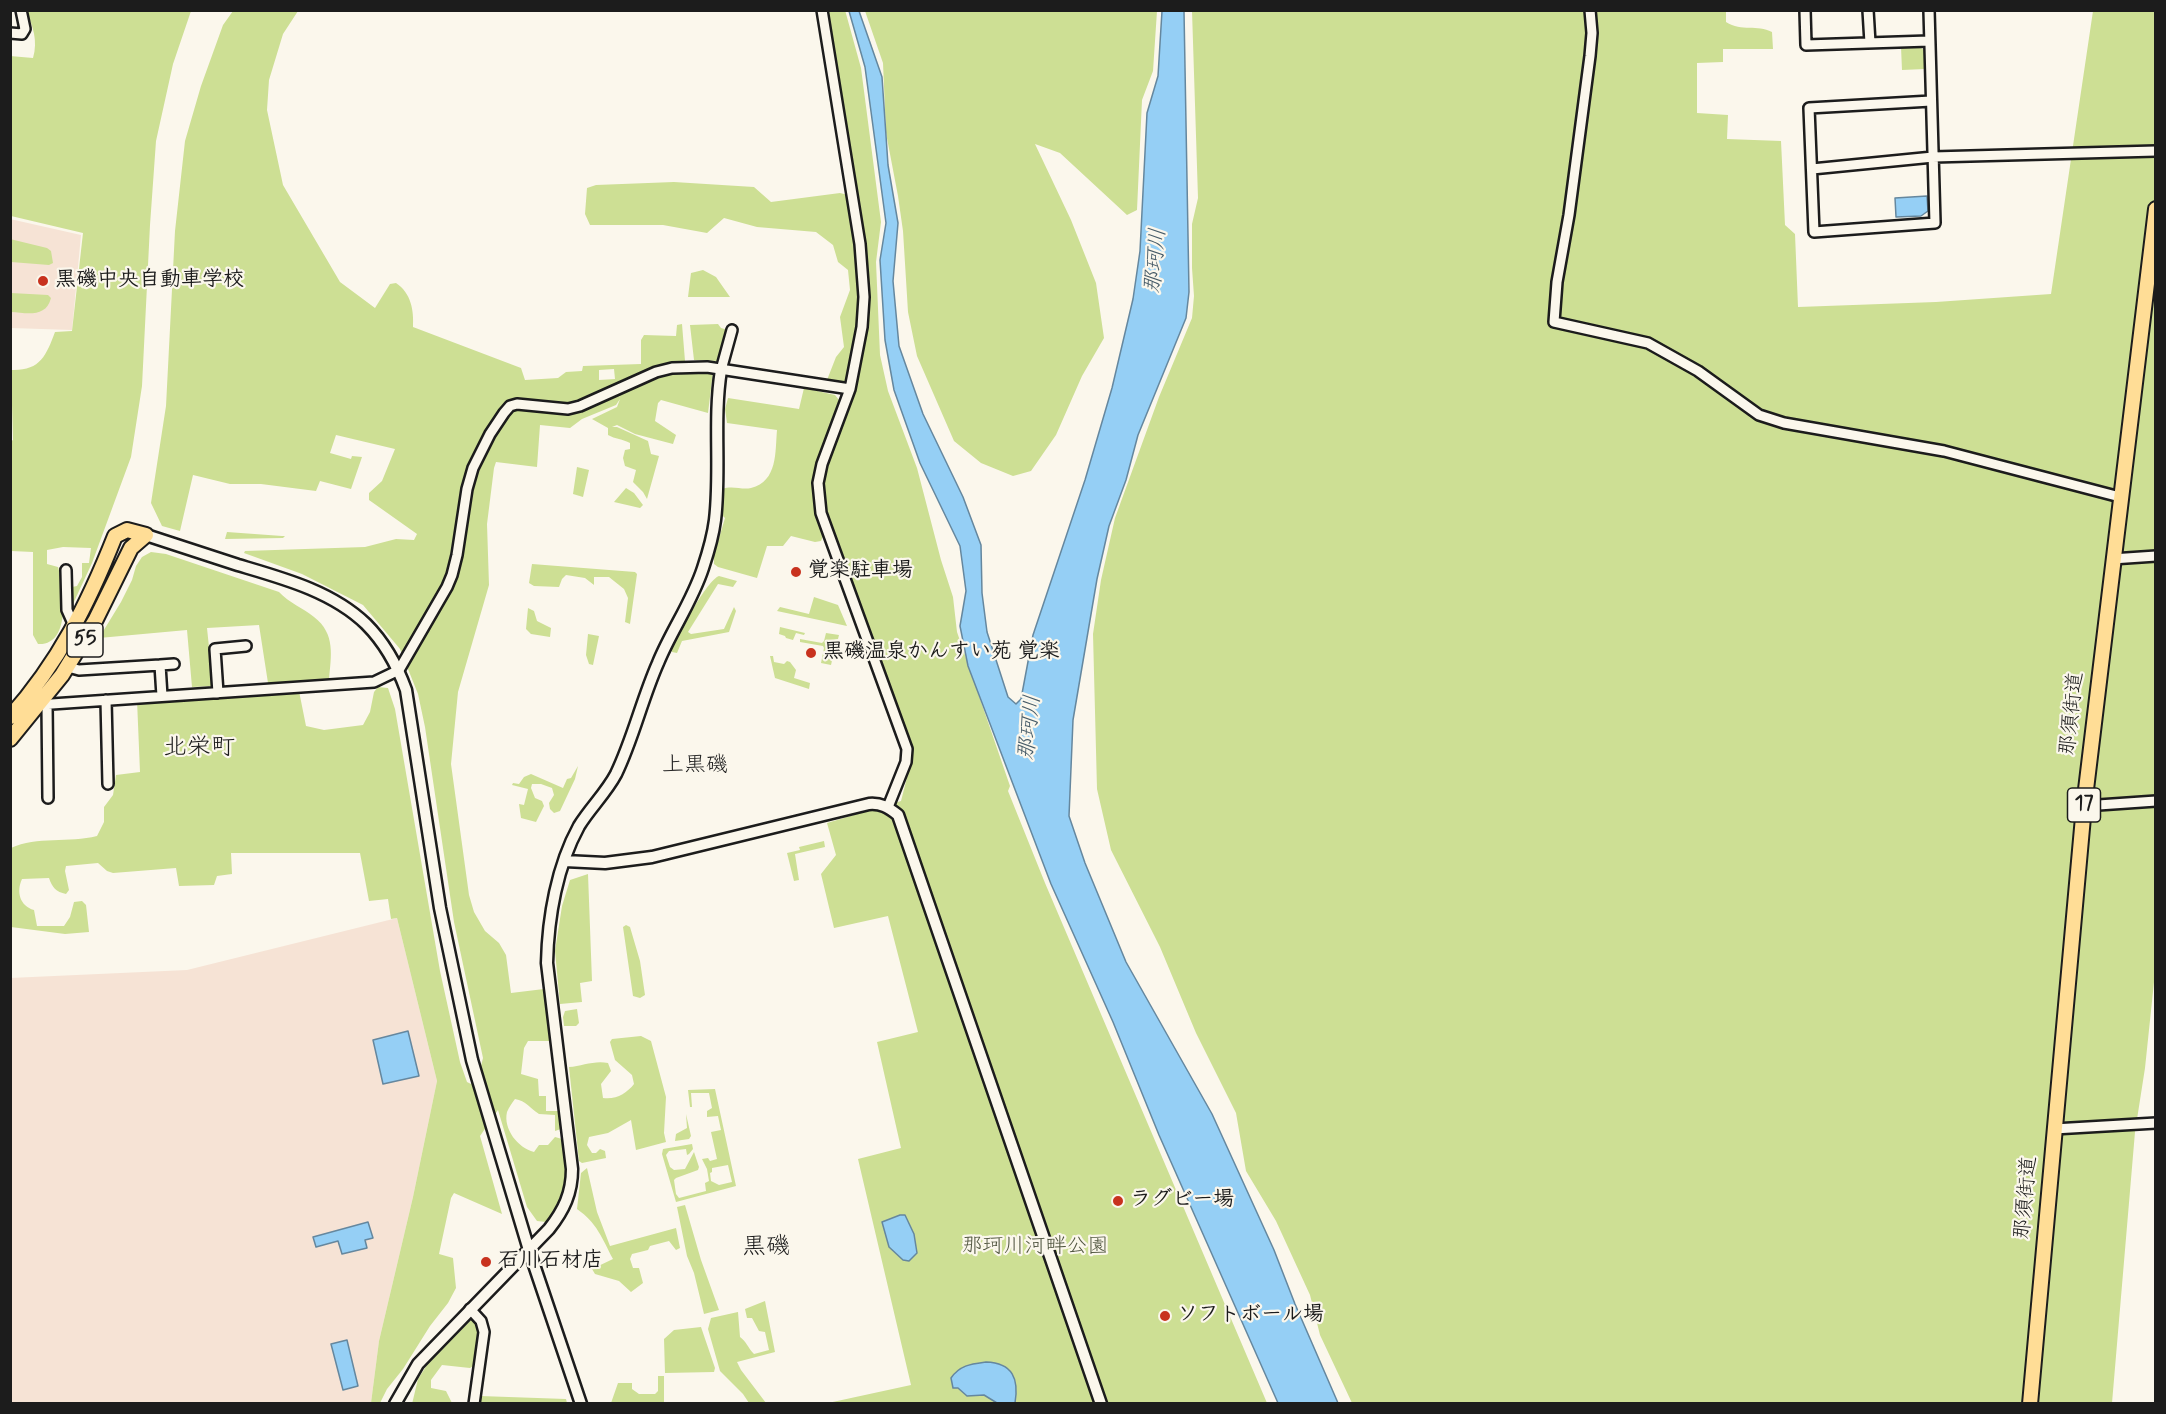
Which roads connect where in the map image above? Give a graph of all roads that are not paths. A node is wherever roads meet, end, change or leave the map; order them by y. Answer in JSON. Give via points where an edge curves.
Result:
{"nodes":[{"id":1,"x":21,"y":10,"type":"edge"},
{"id":2,"x":822,"y":10,"type":"edge"},
{"id":3,"x":1590,"y":10,"type":"edge"},
{"id":4,"x":1805,"y":10,"type":"edge"},
{"id":5,"x":1868,"y":10,"type":"edge"},
{"id":6,"x":1929,"y":10,"type":"edge"},
{"id":7,"x":10,"y":33,"type":"edge"},
{"id":8,"x":1929,"y":41,"type":"junction"},
{"id":9,"x":1870,"y":43,"type":"junction"},
{"id":10,"x":1931,"y":101,"type":"junction"},
{"id":11,"x":2156,"y":151,"type":"edge"},
{"id":12,"x":1933,"y":157,"type":"junction"},
{"id":13,"x":1812,"y":169,"type":"junction"},
{"id":14,"x":2156,"y":209,"type":"edge"},
{"id":15,"x":732,"y":330,"type":"dead end"},
{"id":16,"x":721,"y":370,"type":"junction"},
{"id":17,"x":850,"y":389,"type":"junction"},
{"id":18,"x":2120,"y":497,"type":"junction"},
{"id":19,"x":146,"y":535,"type":"junction"},
{"id":20,"x":2156,"y":556,"type":"edge"},
{"id":21,"x":2112,"y":559,"type":"junction"},
{"id":22,"x":66,"y":570,"type":"dead end"},
{"id":23,"x":75,"y":628,"type":"junction"},
{"id":24,"x":246,"y":646,"type":"dead end"},
{"id":25,"x":174,"y":664,"type":"dead end"},
{"id":26,"x":160,"y":665,"type":"junction"},
{"id":27,"x":68,"y":667,"type":"junction"},
{"id":28,"x":399,"y":670,"type":"junction"},
{"id":29,"x":218,"y":693,"type":"junction"},
{"id":30,"x":162,"y":696,"type":"junction"},
{"id":31,"x":106,"y":700,"type":"junction"},
{"id":32,"x":44,"y":704,"type":"junction"},
{"id":33,"x":16,"y":705,"type":"edge"},
{"id":34,"x":10,"y":717,"type":"edge"},
{"id":35,"x":10,"y":739,"type":"edge"},
{"id":36,"x":108,"y":784,"type":"dead end"},
{"id":37,"x":48,"y":798,"type":"dead end"},
{"id":38,"x":2156,"y":801,"type":"edge"},
{"id":39,"x":2084,"y":806,"type":"junction"},
{"id":40,"x":888,"y":807,"type":"junction"},
{"id":41,"x":565,"y":861,"type":"junction"},
{"id":42,"x":2156,"y":1123,"type":"edge"},
{"id":43,"x":2054,"y":1129,"type":"junction"},
{"id":44,"x":529,"y":1250,"type":"junction"},
{"id":45,"x":470,"y":1309,"type":"junction"},
{"id":46,"x":394,"y":1404,"type":"edge"},
{"id":47,"x":474,"y":1404,"type":"edge"},
{"id":48,"x":581,"y":1404,"type":"edge"},
{"id":49,"x":1101,"y":1404,"type":"edge"},
{"id":50,"x":2030,"y":1404,"type":"edge"}],
"edges":[{"from":1,"to":7,"type":"street","via":[[25,29],[22,34]]},
{"from":2,"to":17,"type":"street","via":[[860,244],[864,297]]},
{"from":3,"to":18,"type":"street","via":[[1590,56],[1554,321],[1648,343],[1698,371],[1760,415],[1784,423],[1944,451]]},
{"from":4,"to":9,"type":"street","via":[[1806,45]]},
{"from":5,"to":9,"type":"street"},
{"from":6,"to":8,"type":"street"},
{"from":8,"to":9,"type":"street"},
{"from":8,"to":10,"type":"street"},
{"from":10,"to":12,"type":"street"},
{"from":10,"to":13,"type":"street","via":[[1809,108]]},
{"from":11,"to":12,"type":"street"},
{"from":12,"to":13,"type":"street"},
{"from":12,"to":13,"type":"street","via":[[1935,223],[1814,232]]},
{"from":14,"to":18,"type":"main road","name":"那須街道","number":"17"},
{"from":15,"to":16,"type":"street"},
{"from":16,"to":17,"type":"street"},
{"from":16,"to":28,"type":"street","via":[[690,367],[656,372],[568,410],[510,406],[473,468],[452,575]]},
{"from":16,"to":41,"type":"street","via":[[716,409],[715,519],[703,567],[656,666],[618,769],[580,825]]},
{"from":17,"to":40,"type":"street","via":[[818,483],[821,513],[907,749],[906,762]]},
{"from":18,"to":21,"type":"main road","name":"那須街道","number":"17"},
{"from":19,"to":23,"type":"main road","number":"55","via":[[127,530],[115,536]]},
{"from":19,"to":27,"type":"main road","number":"55","via":[[125,558]]},
{"from":19,"to":28,"type":"street","via":[[328,597],[366,623]]},
{"from":20,"to":21,"type":"street"},
{"from":21,"to":39,"type":"main road","name":"那須街道","number":"17"},
{"from":22,"to":23,"type":"street","via":[[67,610]]},
{"from":23,"to":33,"type":"main road","number":"55"},
{"from":24,"to":29,"type":"street","via":[[215,650]]},
{"from":25,"to":26,"type":"street"},
{"from":26,"to":27,"type":"street","via":[[79,670]]},
{"from":26,"to":30,"type":"street"},
{"from":27,"to":32,"type":"main road","number":"55"},
{"from":28,"to":29,"type":"street","via":[[374,682]]},
{"from":28,"to":44,"type":"street","via":[[406,690],[440,908],[472,1060]]},
{"from":29,"to":30,"type":"street"},
{"from":30,"to":31,"type":"street"},
{"from":31,"to":32,"type":"street"},
{"from":31,"to":36,"type":"street"},
{"from":32,"to":33,"type":"street"},
{"from":32,"to":35,"type":"main road","number":"55"},
{"from":32,"to":37,"type":"street"},
{"from":33,"to":34,"type":"main road","number":"55"},
{"from":38,"to":39,"type":"street"},
{"from":39,"to":43,"type":"main road","name":"那須街道","number":"17"},
{"from":40,"to":41,"type":"street","via":[[869,804],[641,859],[605,863]]},
{"from":40,"to":49,"type":"street","via":[[898,815],[903,827]]},
{"from":41,"to":44,"type":"street","via":[[551,914],[547,963],[572,1182],[565,1207]]},
{"from":42,"to":43,"type":"street"},
{"from":43,"to":50,"type":"main road","name":"那須街道","number":"17"},
{"from":44,"to":45,"type":"street"},
{"from":44,"to":48,"type":"street"},
{"from":45,"to":46,"type":"street","via":[[418,1364]]},
{"from":45,"to":47,"type":"street","via":[[482,1321],[484,1332]]}]}
